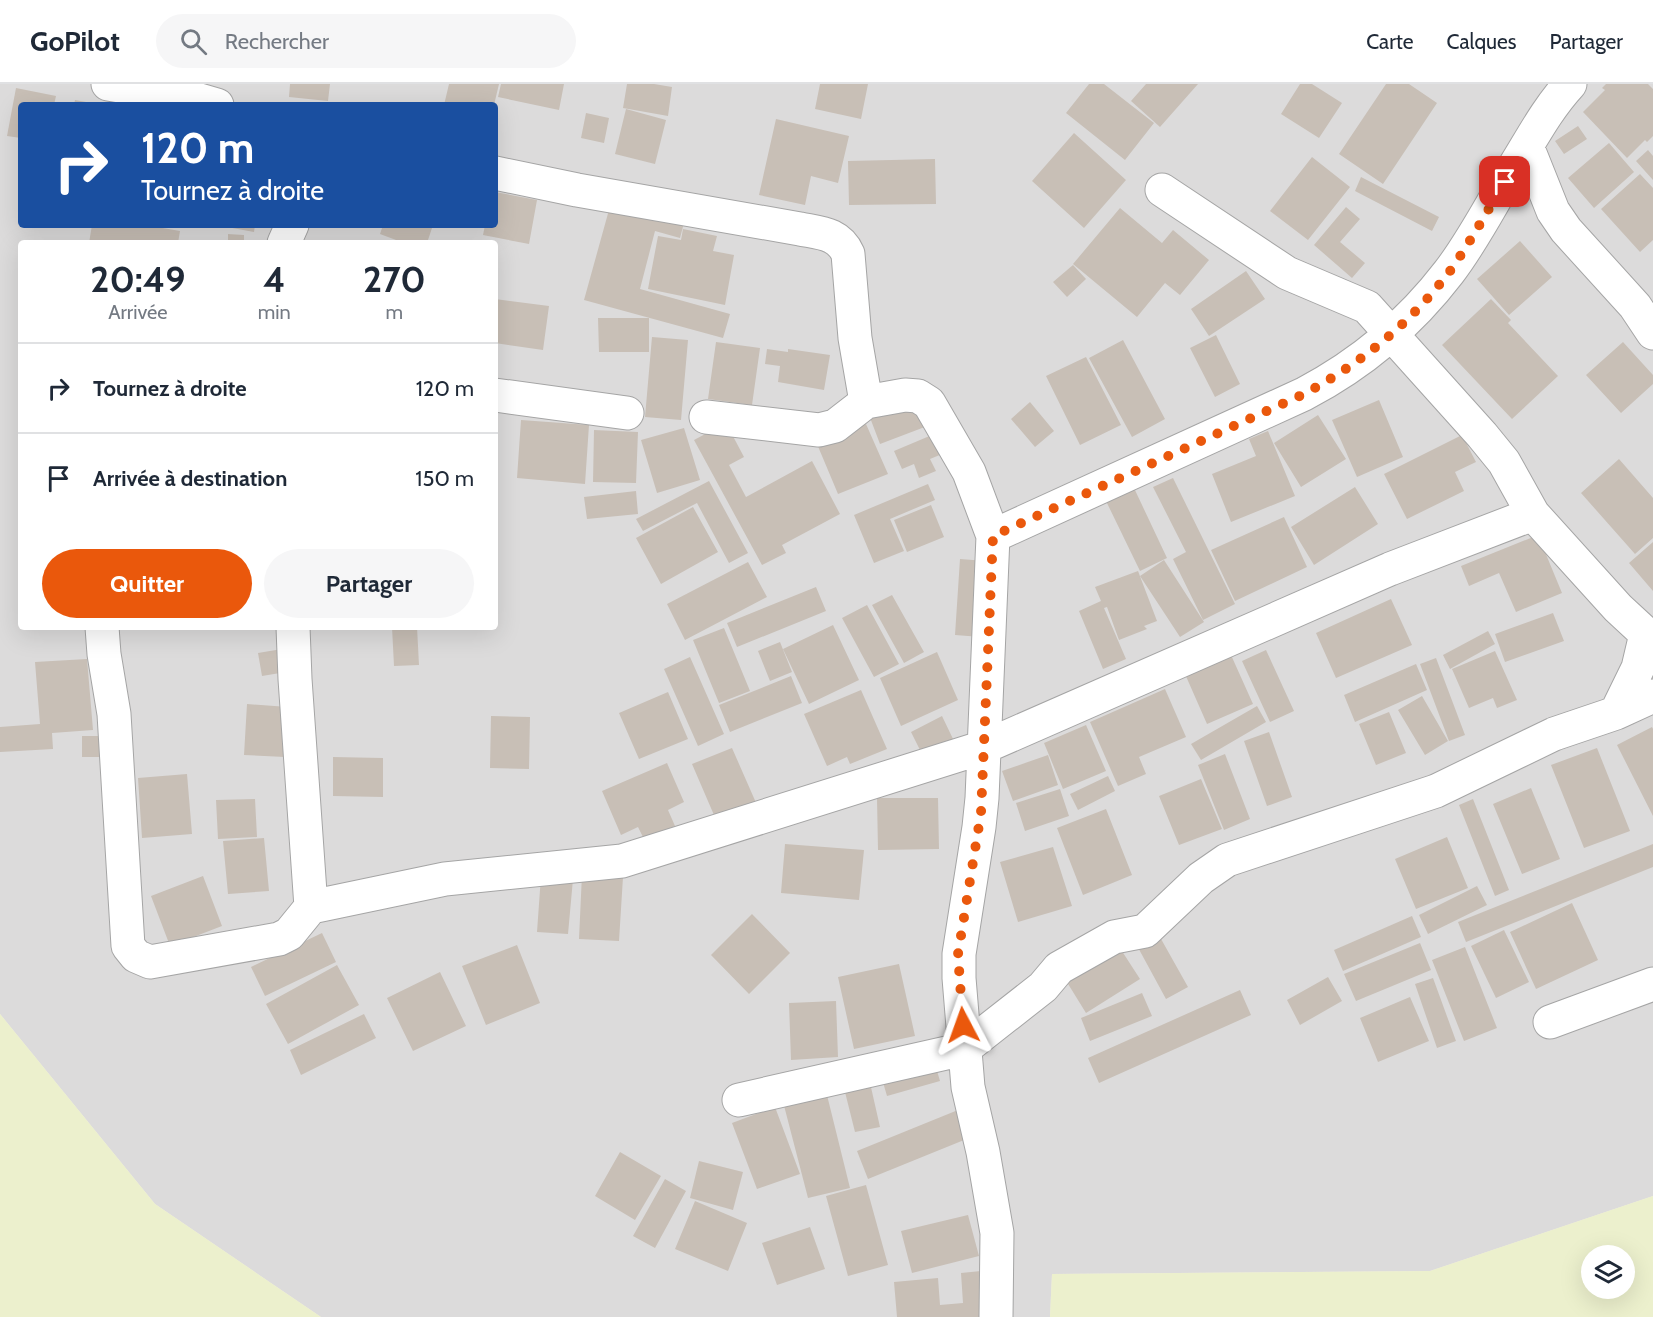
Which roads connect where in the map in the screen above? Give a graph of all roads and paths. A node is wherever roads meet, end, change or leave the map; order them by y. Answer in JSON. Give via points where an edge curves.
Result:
{"nodes":[{"id":1,"x":108,"y":84,"type":"edge"},
{"id":2,"x":1570,"y":84,"type":"edge"},
{"id":3,"x":206,"y":102,"type":"edge"},
{"id":4,"x":1527,"y":146,"type":"junction"},
{"id":5,"x":498,"y":174,"type":"edge"},
{"id":6,"x":1162,"y":190,"type":"dead end"},
{"id":7,"x":1653,"y":333,"type":"edge"},
{"id":8,"x":1390,"y":335,"type":"junction"},
{"id":9,"x":498,"y":394,"type":"edge"},
{"id":10,"x":866,"y":402,"type":"junction"},
{"id":11,"x":627,"y":413,"type":"dead end"},
{"id":12,"x":706,"y":417,"type":"dead end"},
{"id":13,"x":1533,"y":514,"type":"junction"},
{"id":14,"x":993,"y":536,"type":"junction"},
{"id":15,"x":102,"y":630,"type":"edge"},
{"id":16,"x":294,"y":630,"type":"edge"},
{"id":17,"x":1649,"y":635,"type":"edge"},
{"id":18,"x":1653,"y":696,"type":"edge"},
{"id":19,"x":1616,"y":713,"type":"junction"},
{"id":20,"x":984,"y":747,"type":"junction"},
{"id":21,"x":311,"y":907,"type":"junction"},
{"id":22,"x":1653,"y":984,"type":"edge"},
{"id":23,"x":1550,"y":1023,"type":"dead end"},
{"id":24,"x":964,"y":1049,"type":"junction"},
{"id":25,"x":739,"y":1100,"type":"dead end"},
{"id":26,"x":996,"y":1317,"type":"edge"}],
"edges":[{"from":1,"to":3,"type":"street"},
{"from":2,"to":4,"type":"street"},
{"from":4,"to":7,"type":"street","via":[[1553,211],[1635,306]]},
{"from":4,"to":8,"type":"street","via":[[1450,271]]},
{"from":5,"to":10,"type":"street","via":[[800,228],[843,243],[848,254],[855,338]]},
{"from":6,"to":8,"type":"street","via":[[1287,273],[1367,307]]},
{"from":8,"to":13,"type":"street","via":[[1504,462]]},
{"from":8,"to":14,"type":"street","via":[[1336,377],[1304,394]]},
{"from":9,"to":11,"type":"street"},
{"from":10,"to":12,"type":"street","via":[[835,426],[819,430]]},
{"from":10,"to":14,"type":"street","via":[[905,395],[918,396],[929,403],[969,472]]},
{"from":13,"to":17,"type":"street","via":[[1618,608]]},
{"from":13,"to":20,"type":"street","via":[[1390,569]]},
{"from":14,"to":20,"type":"street"},
{"from":15,"to":21,"type":"street","via":[[114,714],[128,946],[136,956],[150,962],[279,939],[289,934]]},
{"from":16,"to":21,"type":"street"},
{"from":17,"to":19,"type":"street"},
{"from":18,"to":19,"type":"street"},
{"from":19,"to":24,"type":"street","via":[[1554,734],[1436,791],[1227,860],[1201,878],[1144,931],[1114,937],[1059,968],[1043,987]]},
{"from":20,"to":21,"type":"street","via":[[622,861],[445,879]]},
{"from":20,"to":24,"type":"street","via":[[980,827],[958,954]]},
{"from":22,"to":23,"type":"street"},
{"from":24,"to":25,"type":"street"},
{"from":24,"to":26,"type":"street","via":[[997,1233]]}]}
